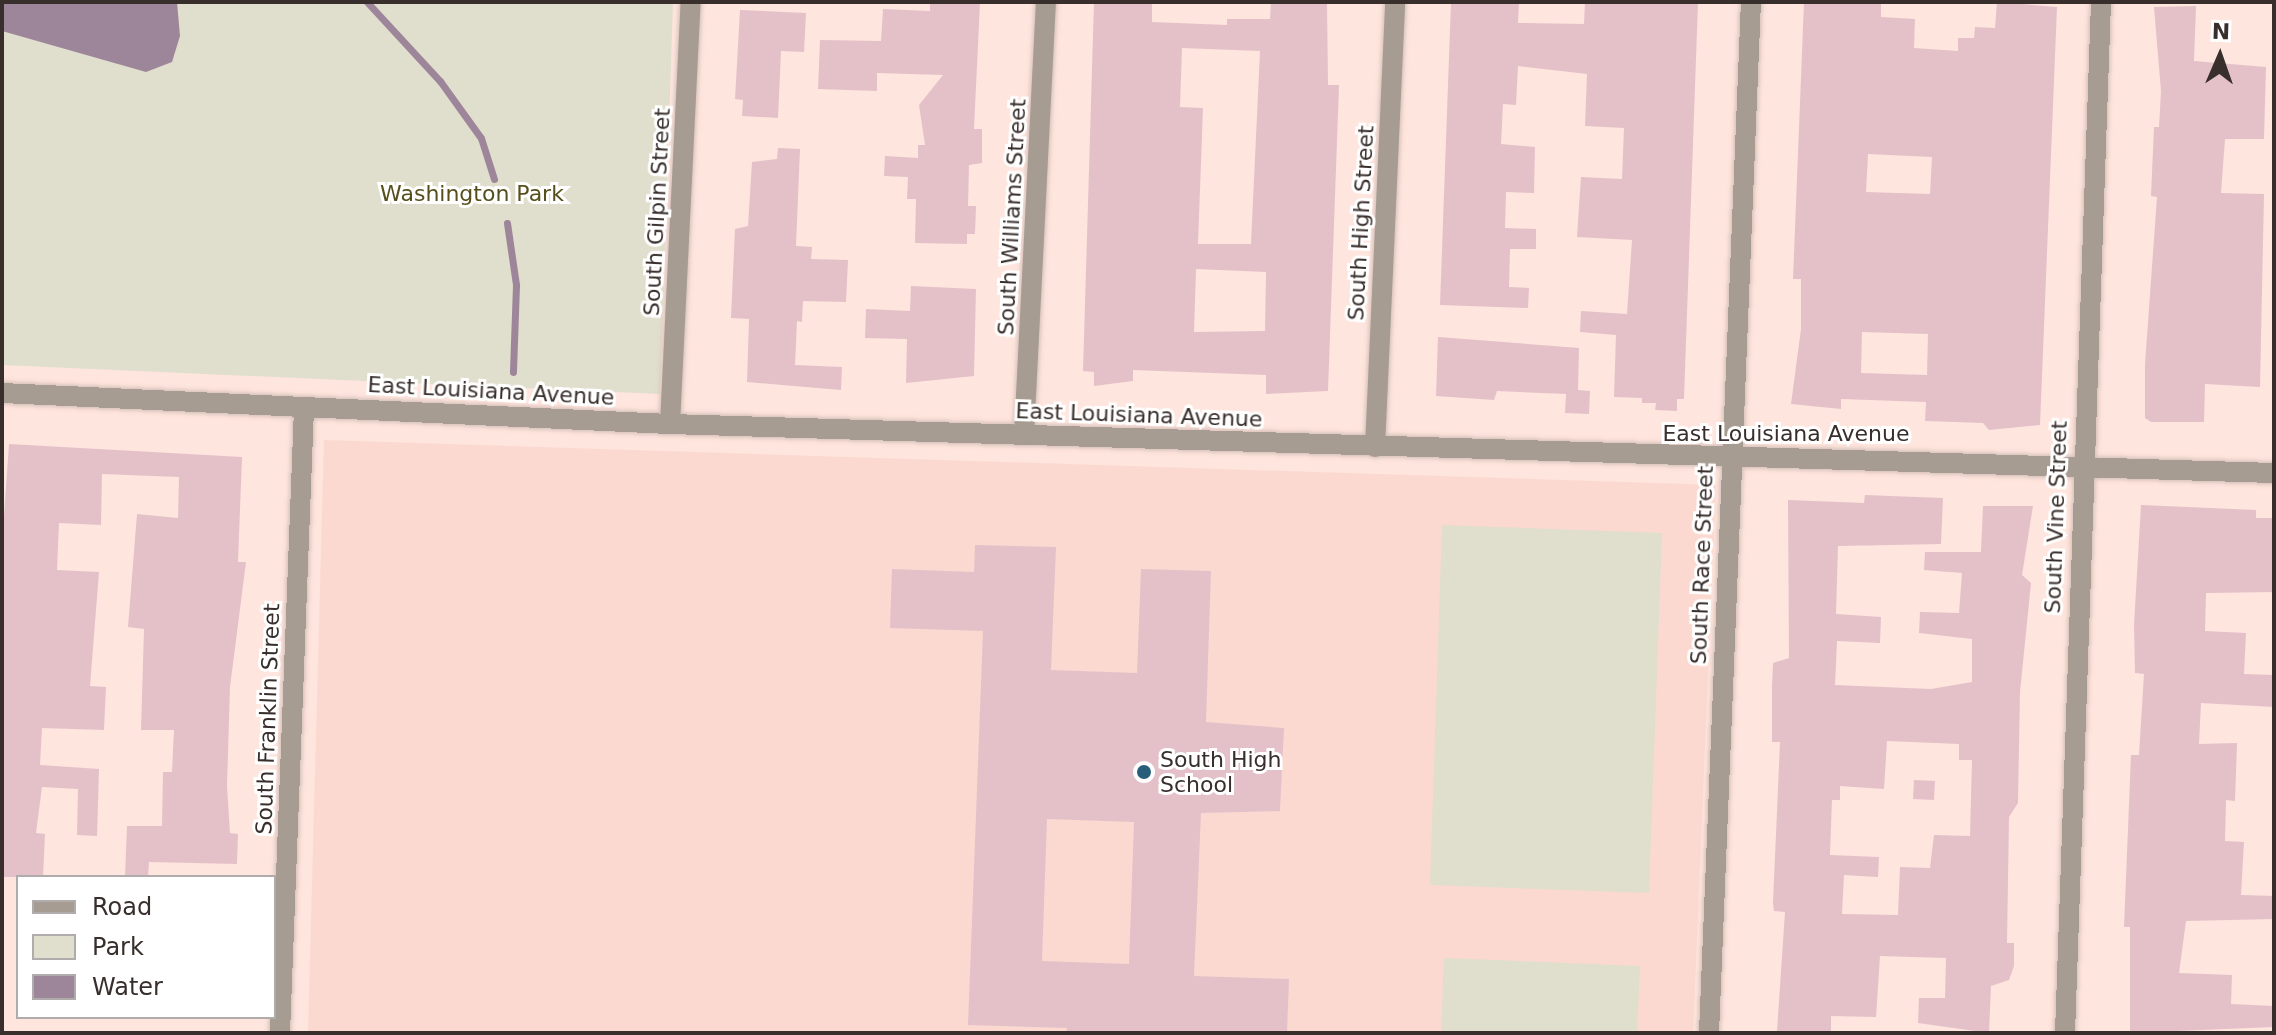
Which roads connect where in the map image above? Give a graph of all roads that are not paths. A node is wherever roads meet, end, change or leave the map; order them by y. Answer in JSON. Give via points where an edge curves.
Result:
{"nodes":[{"id":1,"x":691,"y":2,"type":"edge"},
{"id":2,"x":1046,"y":2,"type":"edge"},
{"id":3,"x":1395,"y":2,"type":"edge"},
{"id":4,"x":1751,"y":2,"type":"edge"},
{"id":5,"x":2101,"y":2,"type":"edge"},
{"id":6,"x":2,"y":393,"type":"edge"},
{"id":7,"x":304,"y":407,"type":"junction"},
{"id":8,"x":670,"y":424,"type":"junction"},
{"id":9,"x":1024,"y":435,"type":"junction"},
{"id":10,"x":1375,"y":447,"type":"junction"},
{"id":11,"x":1730,"y":457,"type":"junction"},
{"id":12,"x":2081,"y":464,"type":"junction"},
{"id":13,"x":2274,"y":473,"type":"edge"},
{"id":14,"x":280,"y":1033,"type":"edge"},
{"id":15,"x":1709,"y":1033,"type":"edge"},
{"id":16,"x":2065,"y":1033,"type":"edge"}],
"edges":[{"from":1,"to":8,"type":"street","name":"South Gilpin Street"},
{"from":2,"to":9,"type":"street","name":"South Williams Street"},
{"from":3,"to":10,"type":"street","name":"South High Street"},
{"from":4,"to":11,"type":"street","name":"South Race Street"},
{"from":5,"to":12,"type":"street","name":"South Vine Street"},
{"from":6,"to":7,"type":"street","name":"East Louisiana Avenue"},
{"from":7,"to":8,"type":"street","name":"East Louisiana Avenue"},
{"from":7,"to":14,"type":"street","name":"South Franklin Street"},
{"from":8,"to":9,"type":"street","name":"East Louisiana Avenue"},
{"from":9,"to":10,"type":"street","name":"East Louisiana Avenue"},
{"from":10,"to":11,"type":"street","name":"East Louisiana Avenue"},
{"from":11,"to":12,"type":"street","name":"East Louisiana Avenue"},
{"from":11,"to":15,"type":"street","name":"South Race Street"},
{"from":12,"to":13,"type":"street","name":"East Louisiana Avenue"},
{"from":12,"to":16,"type":"street","name":"South Vine Street"}]}
